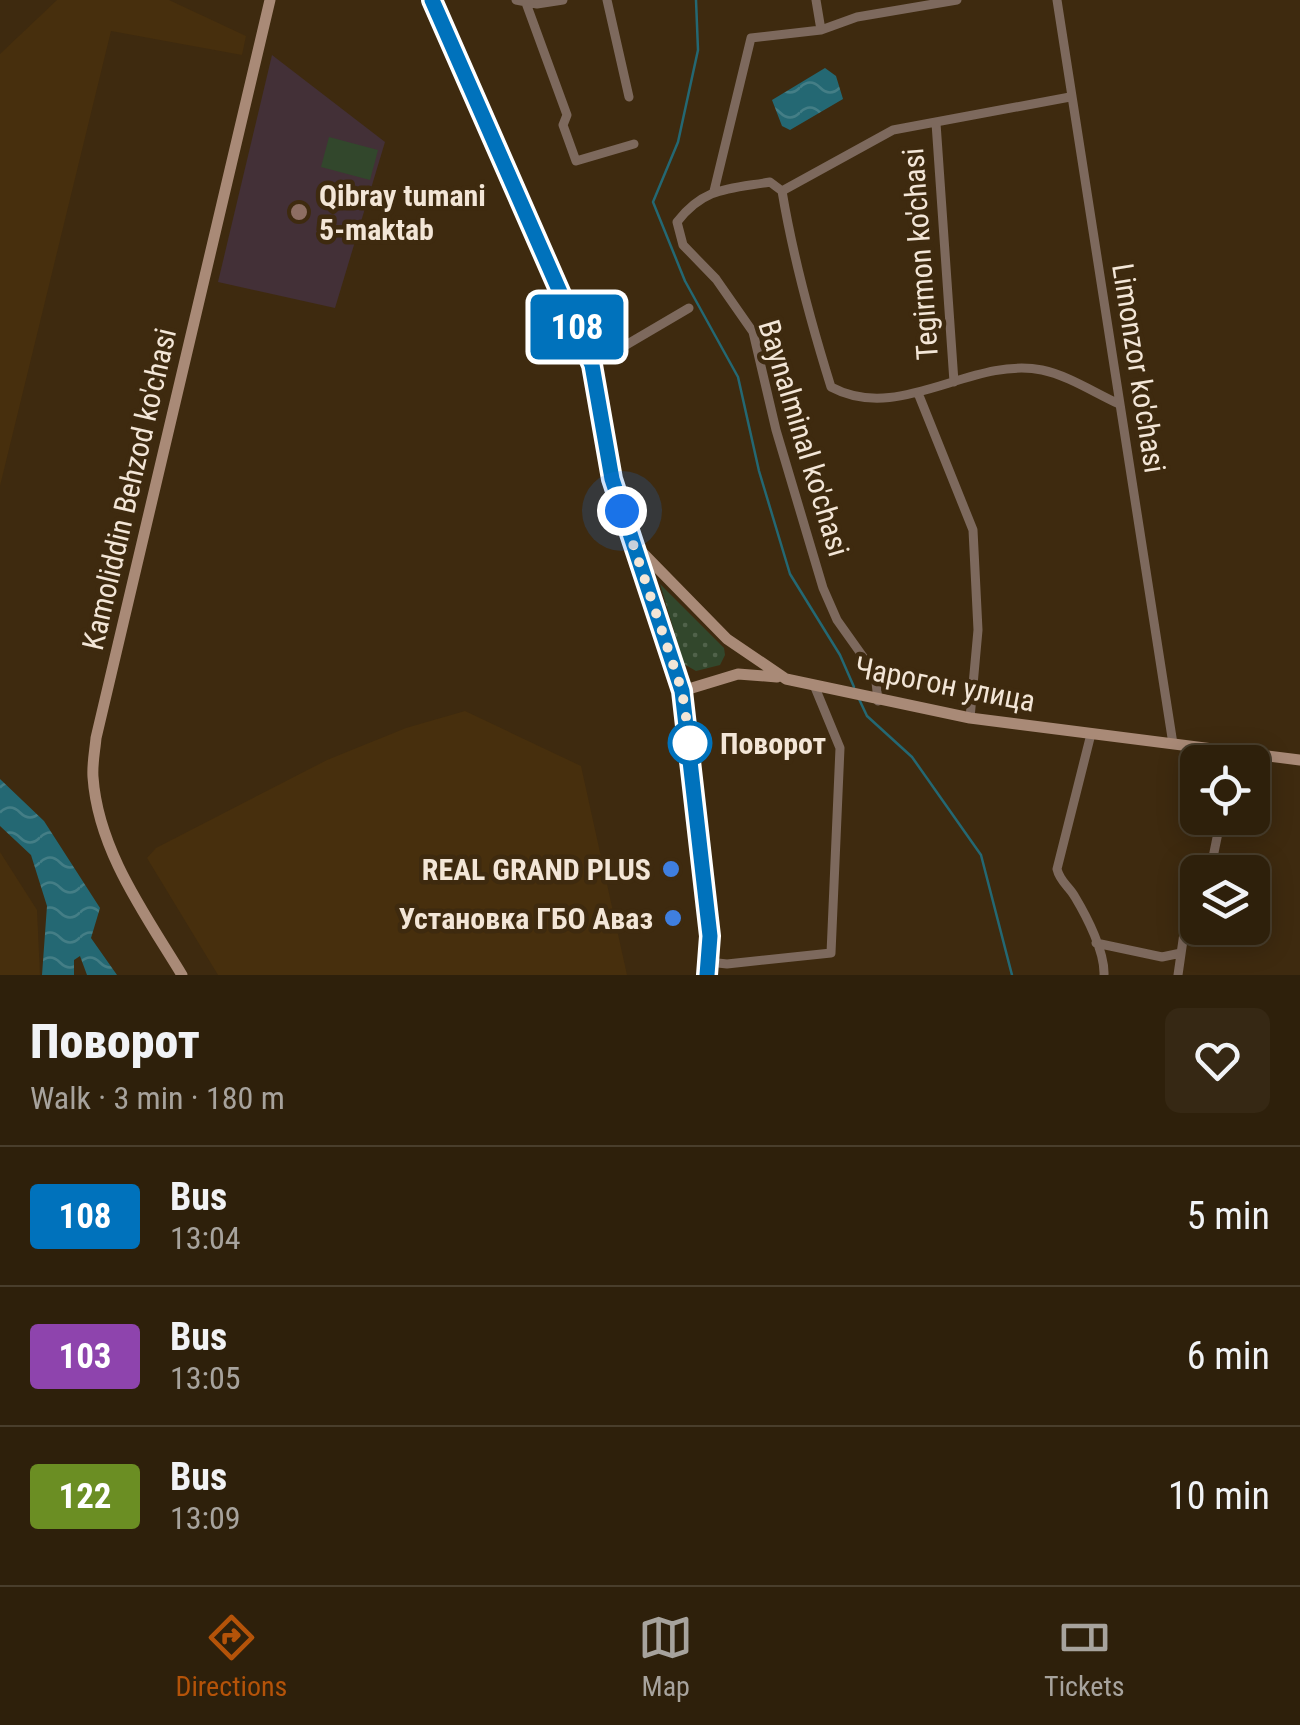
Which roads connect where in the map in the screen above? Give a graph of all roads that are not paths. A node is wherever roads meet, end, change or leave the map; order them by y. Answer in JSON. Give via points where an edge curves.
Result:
{"nodes":[{"id":1,"x":270,"y":0,"type":"edge"},
{"id":2,"x":432,"y":0,"type":"edge"},
{"id":3,"x":563,"y":0,"type":"edge"},
{"id":4,"x":607,"y":0,"type":"edge"},
{"id":5,"x":816,"y":0,"type":"edge"},
{"id":6,"x":958,"y":0,"type":"edge"},
{"id":7,"x":1057,"y":0,"type":"edge"},
{"id":8,"x":521,"y":2,"type":"edge"},
{"id":9,"x":900,"y":5,"type":"edge"},
{"id":10,"x":821,"y":30,"type":"junction"},
{"id":11,"x":1070,"y":96,"type":"junction"},
{"id":12,"x":629,"y":98,"type":"dead end"},
{"id":13,"x":936,"y":123,"type":"junction"},
{"id":14,"x":634,"y":144,"type":"dead end"},
{"id":15,"x":714,"y":191,"type":"junction"},
{"id":16,"x":782,"y":191,"type":"junction"},
{"id":17,"x":689,"y":308,"type":"dead end"},
{"id":18,"x":592,"y":365,"type":"junction"},
{"id":19,"x":954,"y":382,"type":"junction"},
{"id":20,"x":918,"y":393,"type":"junction"},
{"id":21,"x":1119,"y":404,"type":"junction"},
{"id":22,"x":634,"y":542,"type":"junction"},
{"id":23,"x":786,"y":679,"type":"junction"},
{"id":24,"x":814,"y":685,"type":"junction"},
{"id":25,"x":682,"y":691,"type":"junction"},
{"id":26,"x":872,"y":698,"type":"junction"},
{"id":27,"x":970,"y":718,"type":"junction"},
{"id":28,"x":1091,"y":734,"type":"junction"},
{"id":29,"x":1173,"y":744,"type":"junction"},
{"id":30,"x":1180,"y":745,"type":"edge"},
{"id":31,"x":1270,"y":759,"type":"edge"},
{"id":32,"x":1300,"y":760,"type":"edge"},
{"id":33,"x":1096,"y":943,"type":"junction"},
{"id":34,"x":1182,"y":945,"type":"edge"},
{"id":35,"x":1181,"y":952,"type":"junction"},
{"id":36,"x":708,"y":968,"type":"edge"},
{"id":37,"x":182,"y":975,"type":"edge"},
{"id":38,"x":1104,"y":975,"type":"edge"},
{"id":39,"x":1178,"y":975,"type":"edge"}],
"edges":[{"from":1,"to":37,"type":"main road","name":"Kamoliddin Behzod ko'chasi","via":[[96,738],[93,777],[108,842]]},
{"from":2,"to":18,"type":"main road"},
{"from":3,"to":8,"type":"street"},
{"from":4,"to":12,"type":"street"},
{"from":5,"to":10,"type":"street"},
{"from":6,"to":9,"type":"street"},
{"from":7,"to":11,"type":"street","name":"Limonzor ko'chasi"},
{"from":8,"to":14,"type":"street","via":[[567,115],[576,161]]},
{"from":9,"to":10,"type":"street"},
{"from":10,"to":15,"type":"street","via":[[750,38]]},
{"from":11,"to":13,"type":"street"},
{"from":11,"to":21,"type":"street","name":"Limonzor ko'chasi"},
{"from":13,"to":16,"type":"street","via":[[893,130]]},
{"from":13,"to":19,"type":"street","name":"Tegirmon ko'chasi"},
{"from":15,"to":16,"type":"street","via":[[770,182]]},
{"from":15,"to":26,"type":"street","name":"Baynalminal ko'chasi","via":[[677,222],[683,245],[716,278],[753,332],[823,588],[876,682]]},
{"from":16,"to":20,"type":"street","name":"Baynalminal ko'chasi","via":[[831,388],[868,399]]},
{"from":17,"to":18,"type":"street"},
{"from":18,"to":22,"type":"main road","via":[[612,479]]},
{"from":19,"to":20,"type":"street","name":"Baynalminal ko'chasi"},
{"from":19,"to":21,"type":"street","name":"Baynalminal ko'chasi","via":[[1007,369],[1043,370]]},
{"from":20,"to":27,"type":"street","name":"Tegirmon ko'chasi","via":[[973,530],[978,630]]},
{"from":21,"to":29,"type":"street","name":"Limonzor ko'chasi"},
{"from":22,"to":23,"type":"main road","name":"Чарогон улица","via":[[727,639]]},
{"from":22,"to":25,"type":"main road"},
{"from":23,"to":24,"type":"main road","name":"Чарогон улица"},
{"from":23,"to":25,"type":"main road","via":[[738,674]]},
{"from":24,"to":26,"type":"main road","name":"Чарогон улица"},
{"from":24,"to":36,"type":"street","via":[[840,748],[832,953]]},
{"from":25,"to":36,"type":"main road"},
{"from":26,"to":27,"type":"main road","name":"Чарогон улица"},
{"from":27,"to":28,"type":"main road","name":"Чарогон улица"},
{"from":28,"to":29,"type":"main road","name":"Чарогон улица"},
{"from":28,"to":33,"type":"street","via":[[1057,869]]},
{"from":29,"to":30,"type":"main road","name":"Чарогон улица"},
{"from":31,"to":32,"type":"main road","name":"Чарогон улица"},
{"from":33,"to":35,"type":"street","via":[[1162,957]]},
{"from":33,"to":38,"type":"street"},
{"from":34,"to":35,"type":"street"},
{"from":35,"to":39,"type":"street"}]}
